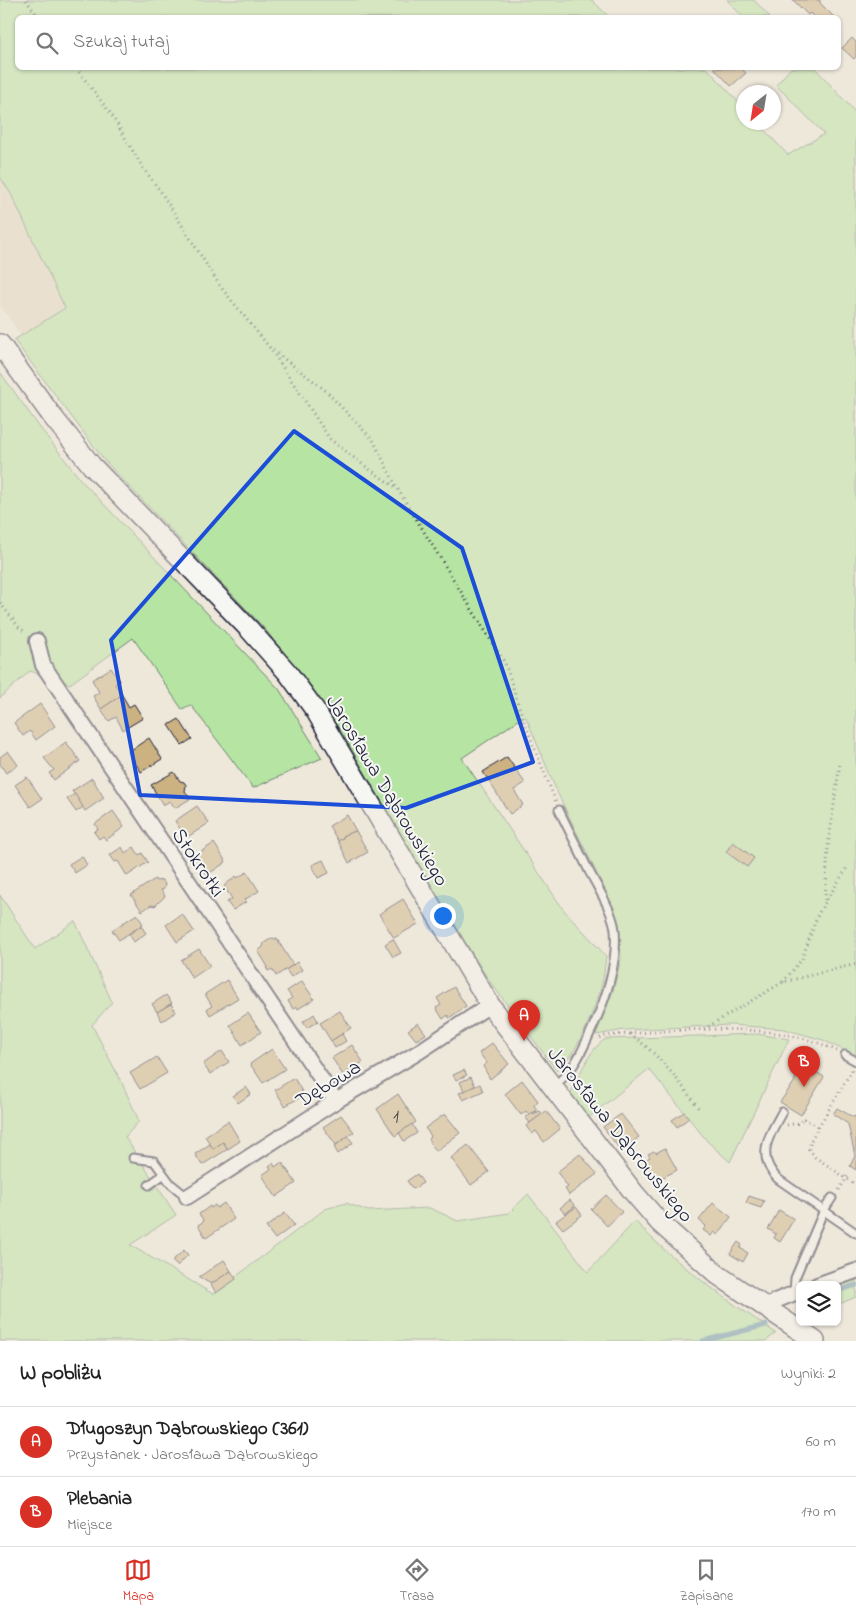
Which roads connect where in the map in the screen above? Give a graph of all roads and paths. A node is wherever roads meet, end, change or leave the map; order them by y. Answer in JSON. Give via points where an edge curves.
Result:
{"nodes":[{"id":1,"x":26,"y":0,"type":"edge"},
{"id":2,"x":37,"y":15,"type":"edge"},
{"id":3,"x":78,"y":70,"type":"edge"},
{"id":4,"x":0,"y":344,"type":"edge"},
{"id":5,"x":270,"y":348,"type":"junction"},
{"id":6,"x":397,"y":488,"type":"junction"},
{"id":7,"x":0,"y":603,"type":"edge"},
{"id":8,"x":37,"y":641,"type":"joint"},
{"id":9,"x":840,"y":763,"type":"dead end"},
{"id":10,"x":559,"y":810,"type":"joint"},
{"id":11,"x":848,"y":866,"type":"dead end"},
{"id":12,"x":825,"y":900,"type":"junction"},
{"id":13,"x":856,"y":964,"type":"edge"},
{"id":14,"x":783,"y":982,"type":"junction"},
{"id":15,"x":490,"y":1006,"type":"junction"},
{"id":16,"x":704,"y":1030,"type":"junction"},
{"id":17,"x":629,"y":1034,"type":"junction"},
{"id":18,"x":594,"y":1042,"type":"dead end"},
{"id":19,"x":845,"y":1055,"type":"joint"},
{"id":20,"x":856,"y":1062,"type":"edge"},
{"id":21,"x":552,"y":1086,"type":"junction"},
{"id":22,"x":336,"y":1101,"type":"junction"},
{"id":23,"x":830,"y":1107,"type":"junction"},
{"id":24,"x":700,"y":1110,"type":"dead end"},
{"id":25,"x":835,"y":1110,"type":"dead end"},
{"id":26,"x":782,"y":1112,"type":"dead end"},
{"id":27,"x":774,"y":1126,"type":"junction"},
{"id":28,"x":818,"y":1128,"type":"junction"},
{"id":29,"x":132,"y":1158,"type":"dead end"},
{"id":30,"x":849,"y":1174,"type":"dead end"},
{"id":31,"x":163,"y":1176,"type":"junction"},
{"id":32,"x":846,"y":1178,"type":"junction"},
{"id":33,"x":149,"y":1185,"type":"dead end"},
{"id":34,"x":842,"y":1185,"type":"dead end"},
{"id":35,"x":856,"y":1185,"type":"edge"},
{"id":36,"x":187,"y":1197,"type":"joint"},
{"id":37,"x":832,"y":1198,"type":"dead end"},
{"id":38,"x":824,"y":1210,"type":"junction"},
{"id":39,"x":856,"y":1233,"type":"edge"},
{"id":40,"x":856,"y":1271,"type":"edge"},
{"id":41,"x":828,"y":1281,"type":"edge"},
{"id":42,"x":796,"y":1285,"type":"edge"},
{"id":43,"x":796,"y":1292,"type":"edge"},
{"id":44,"x":767,"y":1308,"type":"junction"},
{"id":45,"x":815,"y":1341,"type":"edge"}],
"edges":[{"from":1,"to":2,"type":"path"},
{"from":3,"to":5,"type":"path","via":[[111,114],[220,286]]},
{"from":4,"to":15,"type":"street","name":"Jarosława Dąbrowskiego","via":[[92,466],[288,673],[315,710]]},
{"from":5,"to":6,"type":"path","via":[[330,439]]},
{"from":5,"to":6,"type":"path","via":[[324,389],[373,440]]},
{"from":6,"to":10,"type":"path","via":[[505,663]]},
{"from":7,"to":8,"type":"path","via":[[19,627]]},
{"from":8,"to":22,"type":"street","name":"Stokrotki","via":[[43,666]]},
{"from":9,"to":12,"type":"path","via":[[828,847]]},
{"from":10,"to":21,"type":"lane","via":[[605,902],[615,929],[615,960],[599,1014],[589,1035],[569,1072]]},
{"from":11,"to":12,"type":"path"},
{"from":12,"to":14,"type":"path","via":[[802,959]]},
{"from":13,"to":14,"type":"path"},
{"from":14,"to":16,"type":"path"},
{"from":15,"to":21,"type":"street","name":"Jarosława Dąbrowskiego"},
{"from":15,"to":22,"type":"street","name":"Dębowa"},
{"from":16,"to":17,"type":"path"},
{"from":16,"to":19,"type":"path","via":[[761,1031],[795,1036]]},
{"from":17,"to":18,"type":"path","via":[[604,1036]]},
{"from":17,"to":24,"type":"path","via":[[649,1047],[670,1069]]},
{"from":19,"to":20,"type":"lane"},
{"from":20,"to":23,"type":"path"},
{"from":21,"to":44,"type":"street","name":"Jarosława Dąbrowskiego","via":[[660,1223],[718,1275]]},
{"from":22,"to":36,"type":"street","name":"Dębowa"},
{"from":23,"to":25,"type":"path"},
{"from":23,"to":28,"type":"path"},
{"from":26,"to":27,"type":"lane"},
{"from":27,"to":28,"type":"path","via":[[800,1123],[803,1118]]},
{"from":27,"to":38,"type":"lane","via":[[767,1143],[767,1164],[778,1178]]},
{"from":28,"to":32,"type":"path","via":[[809,1144],[811,1153]]},
{"from":29,"to":31,"type":"lane","via":[[154,1162]]},
{"from":30,"to":32,"type":"path"},
{"from":31,"to":33,"type":"lane"},
{"from":31,"to":36,"type":"lane"},
{"from":32,"to":34,"type":"path"},
{"from":32,"to":35,"type":"path"},
{"from":37,"to":38,"type":"lane"},
{"from":38,"to":39,"type":"lane"},
{"from":38,"to":42,"type":"lane","via":[[795,1278]]},
{"from":40,"to":41,"type":"street"},
{"from":43,"to":44,"type":"street"},
{"from":44,"to":45,"type":"street","name":"Jarosława Dąbrowskiego"}]}
